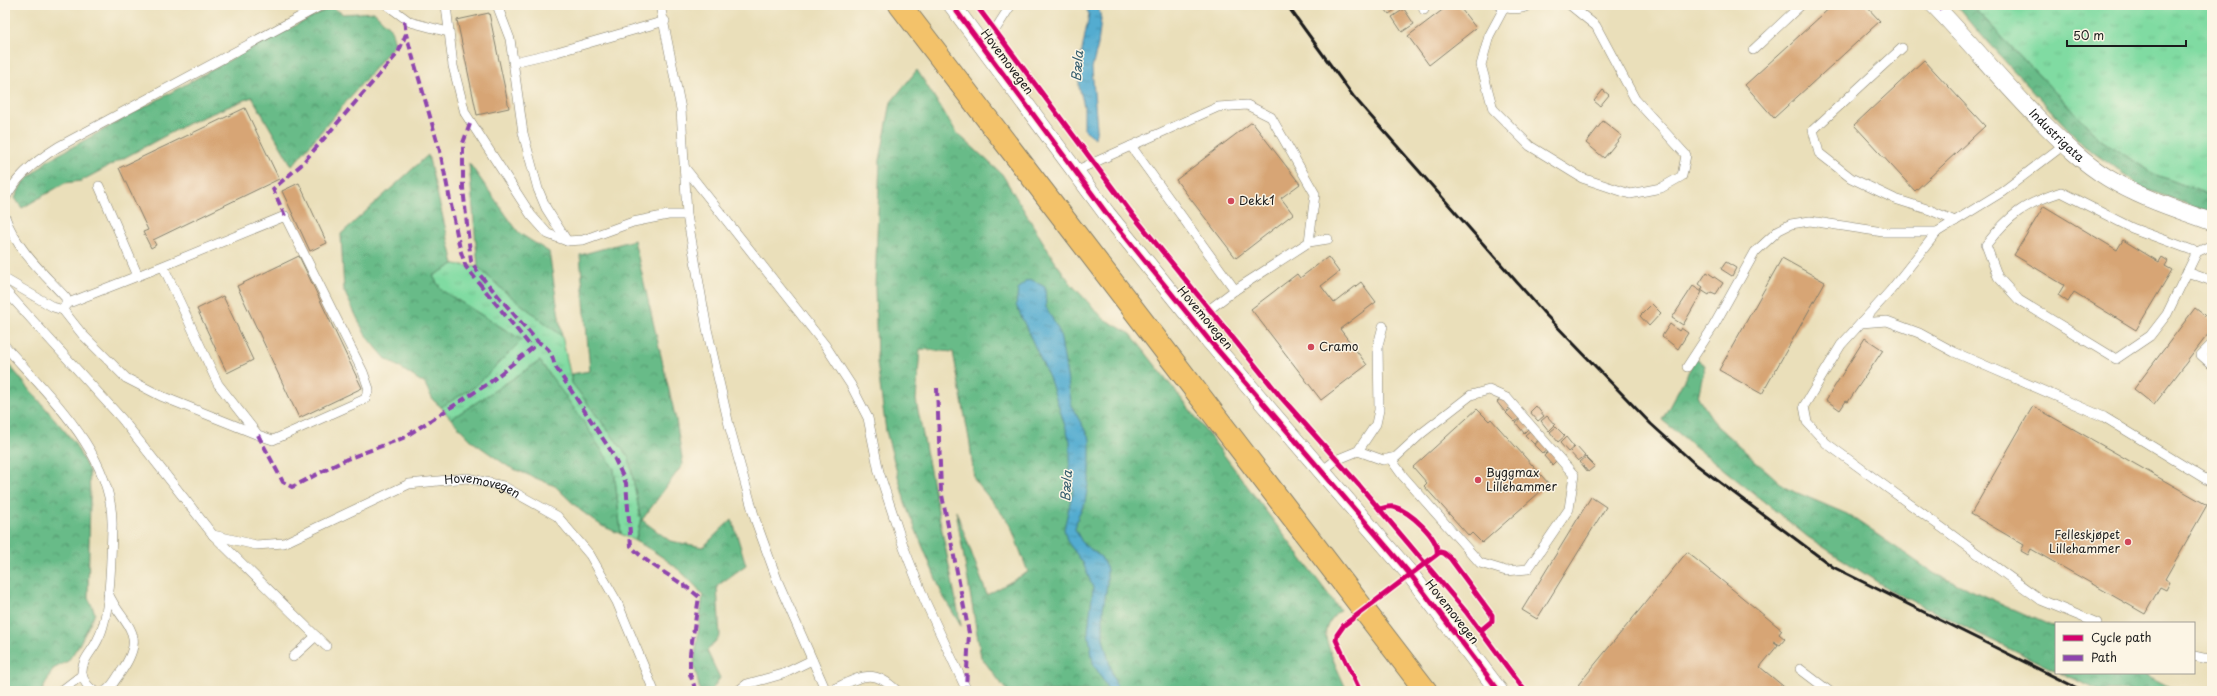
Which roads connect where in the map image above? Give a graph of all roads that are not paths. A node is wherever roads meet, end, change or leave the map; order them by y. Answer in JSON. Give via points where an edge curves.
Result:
{"nodes":[{"id":1,"x":322,"y":5,"type":"edge"},
{"id":2,"x":387,"y":5,"type":"edge"},
{"id":3,"x":446,"y":5,"type":"edge"},
{"id":4,"x":497,"y":5,"type":"edge"},
{"id":5,"x":660,"y":5,"type":"edge"},
{"id":6,"x":900,"y":5,"type":"edge"},
{"id":7,"x":952,"y":5,"type":"edge"},
{"id":8,"x":1011,"y":5,"type":"edge"},
{"id":9,"x":1529,"y":5,"type":"edge"},
{"id":10,"x":1570,"y":5,"type":"edge"},
{"id":11,"x":1801,"y":5,"type":"edge"},
{"id":12,"x":1934,"y":5,"type":"edge"},
{"id":13,"x":1501,"y":6,"type":"edge"},
{"id":14,"x":664,"y":21,"type":"junction"},
{"id":15,"x":448,"y":32,"type":"junction"},
{"id":16,"x":1902,"y":48,"type":"dead end"},
{"id":17,"x":1753,"y":50,"type":"dead end"},
{"id":18,"x":985,"y":51,"type":"junction"},
{"id":19,"x":514,"y":62,"type":"junction"},
{"id":20,"x":2065,"y":144,"type":"junction"},
{"id":21,"x":1131,"y":146,"type":"junction"},
{"id":22,"x":684,"y":168,"type":"junction"},
{"id":23,"x":1075,"y":171,"type":"junction"},
{"id":24,"x":99,"y":186,"type":"dead end"},
{"id":25,"x":5,"y":199,"type":"edge"},
{"id":26,"x":687,"y":215,"type":"junction"},
{"id":27,"x":5,"y":217,"type":"edge"},
{"id":28,"x":1955,"y":221,"type":"junction"},
{"id":29,"x":2212,"y":222,"type":"edge"},
{"id":30,"x":1937,"y":232,"type":"junction"},
{"id":31,"x":1328,"y":239,"type":"dead end"},
{"id":32,"x":567,"y":241,"type":"junction"},
{"id":33,"x":1309,"y":242,"type":"junction"},
{"id":34,"x":2212,"y":245,"type":"edge"},
{"id":35,"x":2197,"y":252,"type":"junction"},
{"id":36,"x":163,"y":266,"type":"junction"},
{"id":37,"x":2187,"y":272,"type":"junction"},
{"id":38,"x":138,"y":276,"type":"junction"},
{"id":39,"x":5,"y":279,"type":"edge"},
{"id":40,"x":2212,"y":281,"type":"edge"},
{"id":41,"x":5,"y":290,"type":"edge"},
{"id":42,"x":1235,"y":290,"type":"junction"},
{"id":43,"x":64,"y":307,"type":"junction"},
{"id":44,"x":1194,"y":320,"type":"junction"},
{"id":45,"x":1861,"y":323,"type":"junction"},
{"id":46,"x":1383,"y":326,"type":"dead end"},
{"id":47,"x":2212,"y":344,"type":"edge"},
{"id":48,"x":5,"y":346,"type":"edge"},
{"id":49,"x":2212,"y":365,"type":"edge"},
{"id":50,"x":1687,"y":367,"type":"dead end"},
{"id":51,"x":258,"y":435,"type":"junction"},
{"id":52,"x":1235,"y":442,"type":"junction"},
{"id":53,"x":1358,"y":451,"type":"junction"},
{"id":54,"x":1390,"y":458,"type":"junction"},
{"id":55,"x":1322,"y":471,"type":"junction"},
{"id":56,"x":2212,"y":483,"type":"edge"},
{"id":57,"x":213,"y":535,"type":"junction"},
{"id":58,"x":107,"y":591,"type":"junction"},
{"id":59,"x":1361,"y":608,"type":"junction"},
{"id":60,"x":2095,"y":622,"type":"edge"},
{"id":61,"x":316,"y":636,"type":"junction"},
{"id":62,"x":326,"y":646,"type":"dead end"},
{"id":63,"x":2195,"y":656,"type":"edge"},
{"id":64,"x":293,"y":657,"type":"dead end"},
{"id":65,"x":812,"y":660,"type":"junction"},
{"id":66,"x":2212,"y":660,"type":"edge"},
{"id":67,"x":1800,"y":669,"type":"dead end"},
{"id":68,"x":82,"y":675,"type":"junction"},
{"id":69,"x":61,"y":691,"type":"edge"},
{"id":70,"x":94,"y":691,"type":"edge"},
{"id":71,"x":105,"y":691,"type":"edge"},
{"id":72,"x":654,"y":691,"type":"edge"},
{"id":73,"x":738,"y":691,"type":"edge"},
{"id":74,"x":826,"y":691,"type":"edge"},
{"id":75,"x":829,"y":691,"type":"edge"},
{"id":76,"x":897,"y":691,"type":"edge"},
{"id":77,"x":967,"y":691,"type":"edge"},
{"id":78,"x":1408,"y":691,"type":"edge"},
{"id":79,"x":1426,"y":691,"type":"edge"},
{"id":80,"x":1441,"y":691,"type":"edge"},
{"id":81,"x":1499,"y":691,"type":"edge"},
{"id":82,"x":1829,"y":691,"type":"edge"}],
"edges":[{"from":1,"to":25,"type":"lane","via":[[53,150],[16,181]]},
{"from":2,"to":15,"type":"lane","via":[[410,22]]},
{"from":3,"to":15,"type":"lane"},
{"from":4,"to":19,"type":"lane","via":[[504,18]]},
{"from":5,"to":14,"type":"lane"},
{"from":6,"to":52,"type":"highway"},
{"from":7,"to":18,"type":"street","name":"Hovemovegen"},
{"from":8,"to":18,"type":"lane"},
{"from":9,"to":13,"type":"lane","via":[[1524,8]]},
{"from":10,"to":13,"type":"lane","via":[[1596,26],[1635,99],[1686,155],[1682,176],[1661,188],[1630,194],[1582,178],[1530,146],[1493,109],[1481,65]]},
{"from":11,"to":17,"type":"lane"},
{"from":12,"to":20,"type":"street","name":"Industrigata","via":[[2006,85]]},
{"from":14,"to":19,"type":"lane"},
{"from":14,"to":22,"type":"lane","via":[[681,109]]},
{"from":15,"to":32,"type":"lane","via":[[459,93],[470,124],[542,228],[555,238]]},
{"from":16,"to":28,"type":"lane","via":[[1813,130],[1819,153],[1851,178],[1895,199]]},
{"from":18,"to":23,"type":"street","name":"Hovemovegen"},
{"from":19,"to":32,"type":"lane","via":[[523,133],[538,189],[546,208]]},
{"from":20,"to":28,"type":"lane","via":[[2002,192]]},
{"from":20,"to":29,"type":"street","name":"Industrigata","via":[[2109,179],[2153,201]]},
{"from":21,"to":23,"type":"lane"},
{"from":21,"to":33,"type":"lane","via":[[1218,107],[1247,105],[1271,117],[1315,194]]},
{"from":21,"to":42,"type":"lane"},
{"from":22,"to":26,"type":"lane"},
{"from":22,"to":77,"type":"lane","via":[[825,345],[851,385],[868,418],[881,478],[904,548],[925,601]]},
{"from":23,"to":44,"type":"street","name":"Hovemovegen"},
{"from":24,"to":38,"type":"lane"},
{"from":26,"to":32,"type":"lane","via":[[668,215],[633,222],[583,240]]},
{"from":26,"to":65,"type":"lane","via":[[707,329],[729,425],[753,512],[778,582]]},
{"from":27,"to":43,"type":"lane","via":[[9,230],[28,257],[66,298]]},
{"from":28,"to":30,"type":"lane"},
{"from":30,"to":45,"type":"lane","via":[[1890,292]]},
{"from":30,"to":50,"type":"lane","via":[[1883,232],[1810,221],[1791,224],[1779,230],[1755,252],[1713,327]]},
{"from":31,"to":33,"type":"lane"},
{"from":33,"to":42,"type":"lane"},
{"from":34,"to":35,"type":"lane"},
{"from":35,"to":37,"type":"lane"},
{"from":35,"to":37,"type":"lane","via":[[2132,228],[2061,192],[2034,201],[2004,222],[1986,246],[1998,277],[2019,300],[2116,359],[2150,336],[2167,314]]},
{"from":36,"to":38,"type":"lane"},
{"from":36,"to":51,"type":"lane","via":[[218,384]]},
{"from":36,"to":51,"type":"lane","via":[[285,216],[363,372],[369,389],[365,399],[273,440]]},
{"from":37,"to":40,"type":"lane"},
{"from":38,"to":43,"type":"lane"},
{"from":39,"to":43,"type":"lane","via":[[53,307]]},
{"from":41,"to":57,"type":"lane","via":[[122,419]]},
{"from":42,"to":44,"type":"lane"},
{"from":43,"to":51,"type":"lane","via":[[82,334],[126,378],[160,396]]},
{"from":44,"to":55,"type":"street","name":"Hovemovegen"},
{"from":45,"to":56,"type":"lane","via":[[1888,321],[2104,417]]},
{"from":45,"to":60,"type":"lane","via":[[1841,345],[1804,406],[1807,422],[1826,443],[2041,600]]},
{"from":46,"to":53,"type":"lane","via":[[1378,345],[1379,410],[1376,424]]},
{"from":47,"to":49,"type":"lane","via":[[2201,355]]},
{"from":48,"to":58,"type":"lane","via":[[29,370],[72,423],[84,440],[104,480],[109,496],[112,526]]},
{"from":52,"to":59,"type":"highway"},
{"from":52,"to":80,"type":"highway","via":[[1271,473]]},
{"from":53,"to":54,"type":"lane","via":[[1383,460]]},
{"from":53,"to":55,"type":"lane","via":[[1336,460]]},
{"from":54,"to":54,"type":"lane","via":[[1396,457],[1471,395],[1488,390],[1507,398],[1574,475],[1569,509],[1528,569],[1506,571],[1480,563]]},
{"from":55,"to":81,"type":"street","name":"Hovemovegen","via":[[1410,574]]},
{"from":57,"to":61,"type":"lane"},
{"from":57,"to":72,"type":"lane","name":"Hovemovegen","via":[[256,545],[284,543],[409,484],[467,478],[503,486],[557,516],[590,555],[617,602]]},
{"from":58,"to":68,"type":"lane","via":[[99,639],[86,657]]},
{"from":58,"to":71,"type":"lane","via":[[115,609],[133,631],[133,648],[124,667]]},
{"from":59,"to":78,"type":"highway","via":[[1388,664]]},
{"from":59,"to":79,"type":"highway"},
{"from":61,"to":62,"type":"lane"},
{"from":61,"to":64,"type":"lane"},
{"from":63,"to":66,"type":"lane"},
{"from":65,"to":73,"type":"lane","via":[[783,674],[747,684]]},
{"from":65,"to":74,"type":"lane"},
{"from":67,"to":82,"type":"lane"},
{"from":68,"to":69,"type":"lane"},
{"from":68,"to":70,"type":"lane","via":[[88,688]]},
{"from":75,"to":76,"type":"lane","via":[[868,675],[884,679]]}]}
